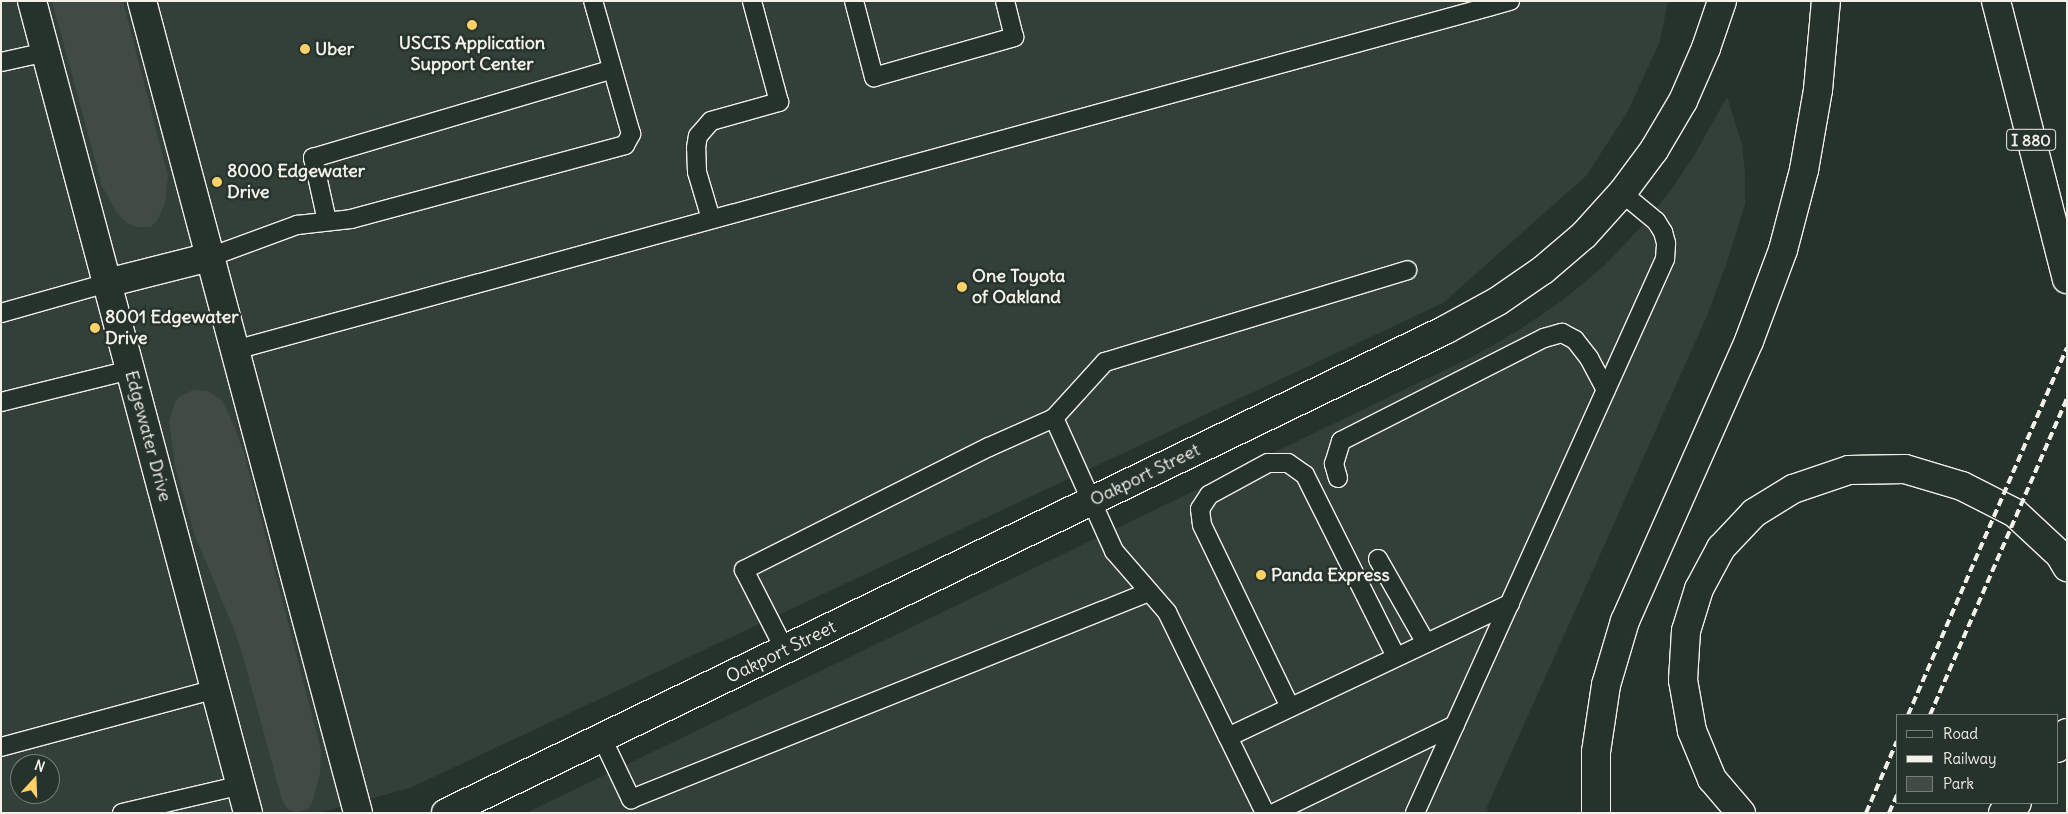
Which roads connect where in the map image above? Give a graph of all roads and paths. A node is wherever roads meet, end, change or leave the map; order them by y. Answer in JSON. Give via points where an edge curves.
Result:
{"nodes":[{"id":1,"x":32,"y":1,"type":"edge"},
{"id":2,"x":142,"y":1,"type":"edge"},
{"id":3,"x":593,"y":1,"type":"edge"},
{"id":4,"x":752,"y":1,"type":"edge"},
{"id":5,"x":854,"y":1,"type":"edge"},
{"id":6,"x":1005,"y":1,"type":"edge"},
{"id":7,"x":1510,"y":1,"type":"edge"},
{"id":8,"x":1722,"y":1,"type":"edge"},
{"id":9,"x":1826,"y":1,"type":"edge"},
{"id":10,"x":1996,"y":1,"type":"edge"},
{"id":11,"x":46,"y":52,"type":"junction"},
{"id":12,"x":1,"y":62,"type":"edge"},
{"id":13,"x":611,"y":70,"type":"junction"},
{"id":14,"x":1622,"y":193,"type":"junction"},
{"id":15,"x":711,"y":219,"type":"junction"},
{"id":16,"x":327,"y":221,"type":"junction"},
{"id":17,"x":210,"y":257,"type":"junction"},
{"id":18,"x":1407,"y":270,"type":"dead end"},
{"id":19,"x":2067,"y":279,"type":"edge"},
{"id":20,"x":107,"y":282,"type":"junction"},
{"id":21,"x":1,"y":313,"type":"edge"},
{"id":22,"x":235,"y":350,"type":"junction"},
{"id":23,"x":130,"y":370,"type":"junction"},
{"id":24,"x":1603,"y":383,"type":"junction"},
{"id":25,"x":1,"y":402,"type":"edge"},
{"id":26,"x":1054,"y":418,"type":"junction"},
{"id":27,"x":1338,"y":478,"type":"dead end"},
{"id":28,"x":1091,"y":501,"type":"junction"},
{"id":29,"x":1378,"y":560,"type":"dead end"},
{"id":30,"x":2067,"y":567,"type":"edge"},
{"id":31,"x":1150,"y":592,"type":"junction"},
{"id":32,"x":1510,"y":604,"type":"junction"},
{"id":33,"x":1426,"y":644,"type":"junction"},
{"id":34,"x":785,"y":650,"type":"junction"},
{"id":35,"x":1396,"y":657,"type":"junction"},
{"id":36,"x":216,"y":689,"type":"junction"},
{"id":37,"x":1290,"y":707,"type":"junction"},
{"id":38,"x":1455,"y":726,"type":"junction"},
{"id":39,"x":2067,"y":733,"type":"edge"},
{"id":40,"x":1228,"y":737,"type":"junction"},
{"id":41,"x":602,"y":738,"type":"junction"},
{"id":42,"x":2058,"y":746,"type":"edge"},
{"id":43,"x":1,"y":747,"type":"edge"},
{"id":44,"x":241,"y":785,"type":"junction"},
{"id":45,"x":2016,"y":804,"type":"edge"},
{"id":46,"x":122,"y":813,"type":"edge"},
{"id":47,"x":248,"y":813,"type":"edge"},
{"id":48,"x":358,"y":813,"type":"edge"},
{"id":49,"x":446,"y":813,"type":"edge"},
{"id":50,"x":1265,"y":813,"type":"edge"},
{"id":51,"x":1274,"y":813,"type":"edge"},
{"id":52,"x":1415,"y":813,"type":"edge"},
{"id":53,"x":1596,"y":813,"type":"edge"},
{"id":54,"x":1741,"y":813,"type":"edge"},
{"id":55,"x":2003,"y":813,"type":"edge"}],
"edges":[{"from":1,"to":11,"type":"main road","name":"Edgewater Drive"},
{"from":2,"to":17,"type":"main road"},
{"from":3,"to":13,"type":"lane"},
{"from":4,"to":15,"type":"lane","via":[[779,102],[710,121],[698,136],[697,172]]},
{"from":5,"to":6,"type":"lane","via":[[874,78],[1014,37]]},
{"from":7,"to":15,"type":"lane"},
{"from":8,"to":14,"type":"main road","name":"Oakport Street","via":[[1683,102],[1654,150]]},
{"from":9,"to":53,"type":"main road","via":[[1817,99],[1784,250],[1749,341],[1625,621],[1606,685],[1596,752]]},
{"from":10,"to":19,"type":"main road","number":"I 880"},
{"from":11,"to":12,"type":"lane"},
{"from":11,"to":20,"type":"main road","name":"Edgewater Drive"},
{"from":13,"to":16,"type":"lane","via":[[313,158]]},
{"from":13,"to":16,"type":"lane","via":[[631,134],[625,145],[351,219]]},
{"from":14,"to":24,"type":"lane","via":[[1656,221],[1666,243],[1665,259]]},
{"from":14,"to":28,"type":"main road","name":"Oakport Street","via":[[1584,235],[1498,301]]},
{"from":15,"to":22,"type":"lane"},
{"from":16,"to":17,"type":"lane","via":[[297,224]]},
{"from":17,"to":20,"type":"main road"},
{"from":17,"to":22,"type":"main road"},
{"from":18,"to":26,"type":"lane","via":[[1104,362]]},
{"from":20,"to":21,"type":"lane"},
{"from":20,"to":23,"type":"main road","name":"Edgewater Drive"},
{"from":22,"to":48,"type":"main road"},
{"from":23,"to":25,"type":"lane"},
{"from":23,"to":36,"type":"main road","name":"Edgewater Drive"},
{"from":24,"to":27,"type":"lane","via":[[1575,340],[1562,333],[1544,338],[1341,441],[1334,464]]},
{"from":24,"to":32,"type":"lane"},
{"from":26,"to":28,"type":"lane"},
{"from":26,"to":34,"type":"lane","via":[[989,447],[744,570]]},
{"from":28,"to":31,"type":"lane","via":[[1114,551]]},
{"from":28,"to":34,"type":"main road","name":"Oakport Street"},
{"from":29,"to":33,"type":"lane"},
{"from":30,"to":54,"type":"main road","via":[[2060,555],[2015,513],[1962,486],[1905,469],[1848,470],[1793,489],[1754,513],[1721,548],[1699,589],[1686,631],[1684,680],[1692,731],[1712,779]]},
{"from":31,"to":40,"type":"lane","via":[[1167,612]]},
{"from":31,"to":41,"type":"lane","via":[[631,799]]},
{"from":32,"to":33,"type":"lane"},
{"from":32,"to":38,"type":"lane"},
{"from":33,"to":35,"type":"lane"},
{"from":34,"to":41,"type":"main road","name":"Oakport Street"},
{"from":35,"to":37,"type":"lane"},
{"from":35,"to":37,"type":"lane","via":[[1305,475],[1288,463],[1268,463],[1209,495],[1200,509],[1202,525]]},
{"from":36,"to":43,"type":"lane"},
{"from":36,"to":44,"type":"main road","name":"Edgewater Drive"},
{"from":37,"to":40,"type":"lane"},
{"from":38,"to":51,"type":"lane"},
{"from":38,"to":52,"type":"lane"},
{"from":39,"to":42,"type":"main road"},
{"from":40,"to":50,"type":"lane"},
{"from":41,"to":49,"type":"main road","name":"Oakport Street"},
{"from":44,"to":46,"type":"lane"},
{"from":44,"to":47,"type":"main road","name":"Edgewater Drive"},
{"from":45,"to":55,"type":"main road"}]}
